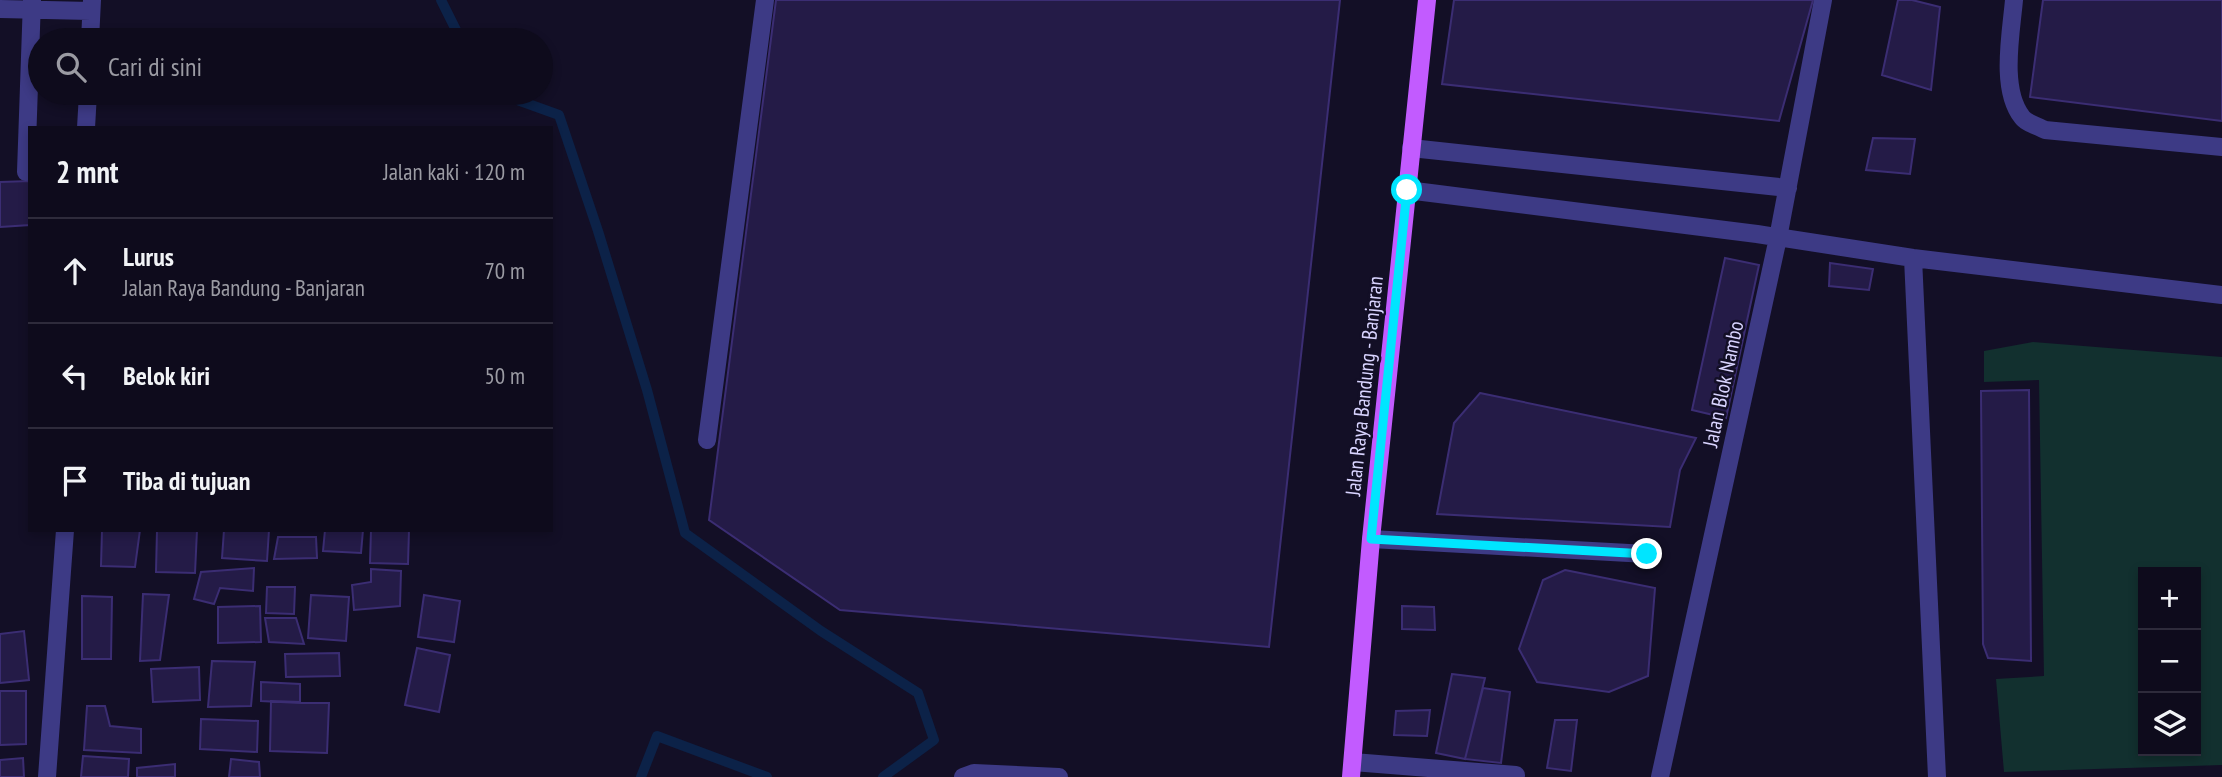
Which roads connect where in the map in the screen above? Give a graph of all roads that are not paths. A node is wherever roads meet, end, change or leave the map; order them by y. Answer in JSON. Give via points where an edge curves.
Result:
{"nodes":[{"id":1,"x":765,"y":0,"type":"edge"},
{"id":2,"x":1427,"y":0,"type":"edge"},
{"id":3,"x":1823,"y":0,"type":"edge"},
{"id":4,"x":2014,"y":0,"type":"edge"},
{"id":5,"x":32,"y":5,"type":"edge"},
{"id":6,"x":91,"y":5,"type":"edge"},
{"id":7,"x":0,"y":9,"type":"edge"},
{"id":8,"x":31,"y":28,"type":"edge"},
{"id":9,"x":90,"y":28,"type":"edge"},
{"id":10,"x":28,"y":105,"type":"edge"},
{"id":11,"x":87,"y":105,"type":"edge"},
{"id":12,"x":86,"y":126,"type":"edge"},
{"id":13,"x":2222,"y":147,"type":"edge"},
{"id":14,"x":1411,"y":148,"type":"junction"},
{"id":15,"x":26,"y":172,"type":"dead end"},
{"id":16,"x":1788,"y":188,"type":"junction"},
{"id":17,"x":1407,"y":190,"type":"junction"},
{"id":18,"x":1778,"y":238,"type":"junction"},
{"id":19,"x":1913,"y":258,"type":"junction"},
{"id":20,"x":2222,"y":295,"type":"edge"},
{"id":21,"x":707,"y":440,"type":"dead end"},
{"id":22,"x":65,"y":532,"type":"edge"},
{"id":23,"x":1371,"y":539,"type":"junction"},
{"id":24,"x":1647,"y":554,"type":"dead end"},
{"id":25,"x":1352,"y":770,"type":"edge"},
{"id":26,"x":1516,"y":775,"type":"dead end"},
{"id":27,"x":47,"y":777,"type":"edge"},
{"id":28,"x":963,"y":777,"type":"edge"},
{"id":29,"x":1059,"y":777,"type":"edge"},
{"id":30,"x":1660,"y":777,"type":"edge"},
{"id":31,"x":1937,"y":777,"type":"edge"}],
"edges":[{"from":1,"to":21,"type":"street"},
{"from":2,"to":14,"type":"main road","name":"Jalan Raya Bandung - Banjaran"},
{"from":3,"to":16,"type":"street","name":"Jalan Blok Nambo"},
{"from":4,"to":13,"type":"street","via":[[2010,95],[2023,119],[2045,130]]},
{"from":5,"to":6,"type":"street"},
{"from":5,"to":7,"type":"street"},
{"from":5,"to":8,"type":"street"},
{"from":6,"to":9,"type":"street"},
{"from":10,"to":15,"type":"street"},
{"from":11,"to":12,"type":"street"},
{"from":14,"to":16,"type":"street"},
{"from":14,"to":17,"type":"main road","name":"Jalan Raya Bandung - Banjaran"},
{"from":16,"to":18,"type":"street","name":"Jalan Blok Nambo"},
{"from":17,"to":18,"type":"street"},
{"from":17,"to":23,"type":"main road","name":"Jalan Raya Bandung - Banjaran"},
{"from":18,"to":19,"type":"street"},
{"from":18,"to":30,"type":"street","name":"Jalan Blok Nambo"},
{"from":19,"to":20,"type":"street"},
{"from":19,"to":31,"type":"street"},
{"from":22,"to":27,"type":"street"},
{"from":23,"to":24,"type":"street"},
{"from":23,"to":25,"type":"main road","name":"Jalan Raya Bandung - Banjaran"},
{"from":25,"to":26,"type":"street"},
{"from":28,"to":29,"type":"street","via":[[974,773]]}]}
